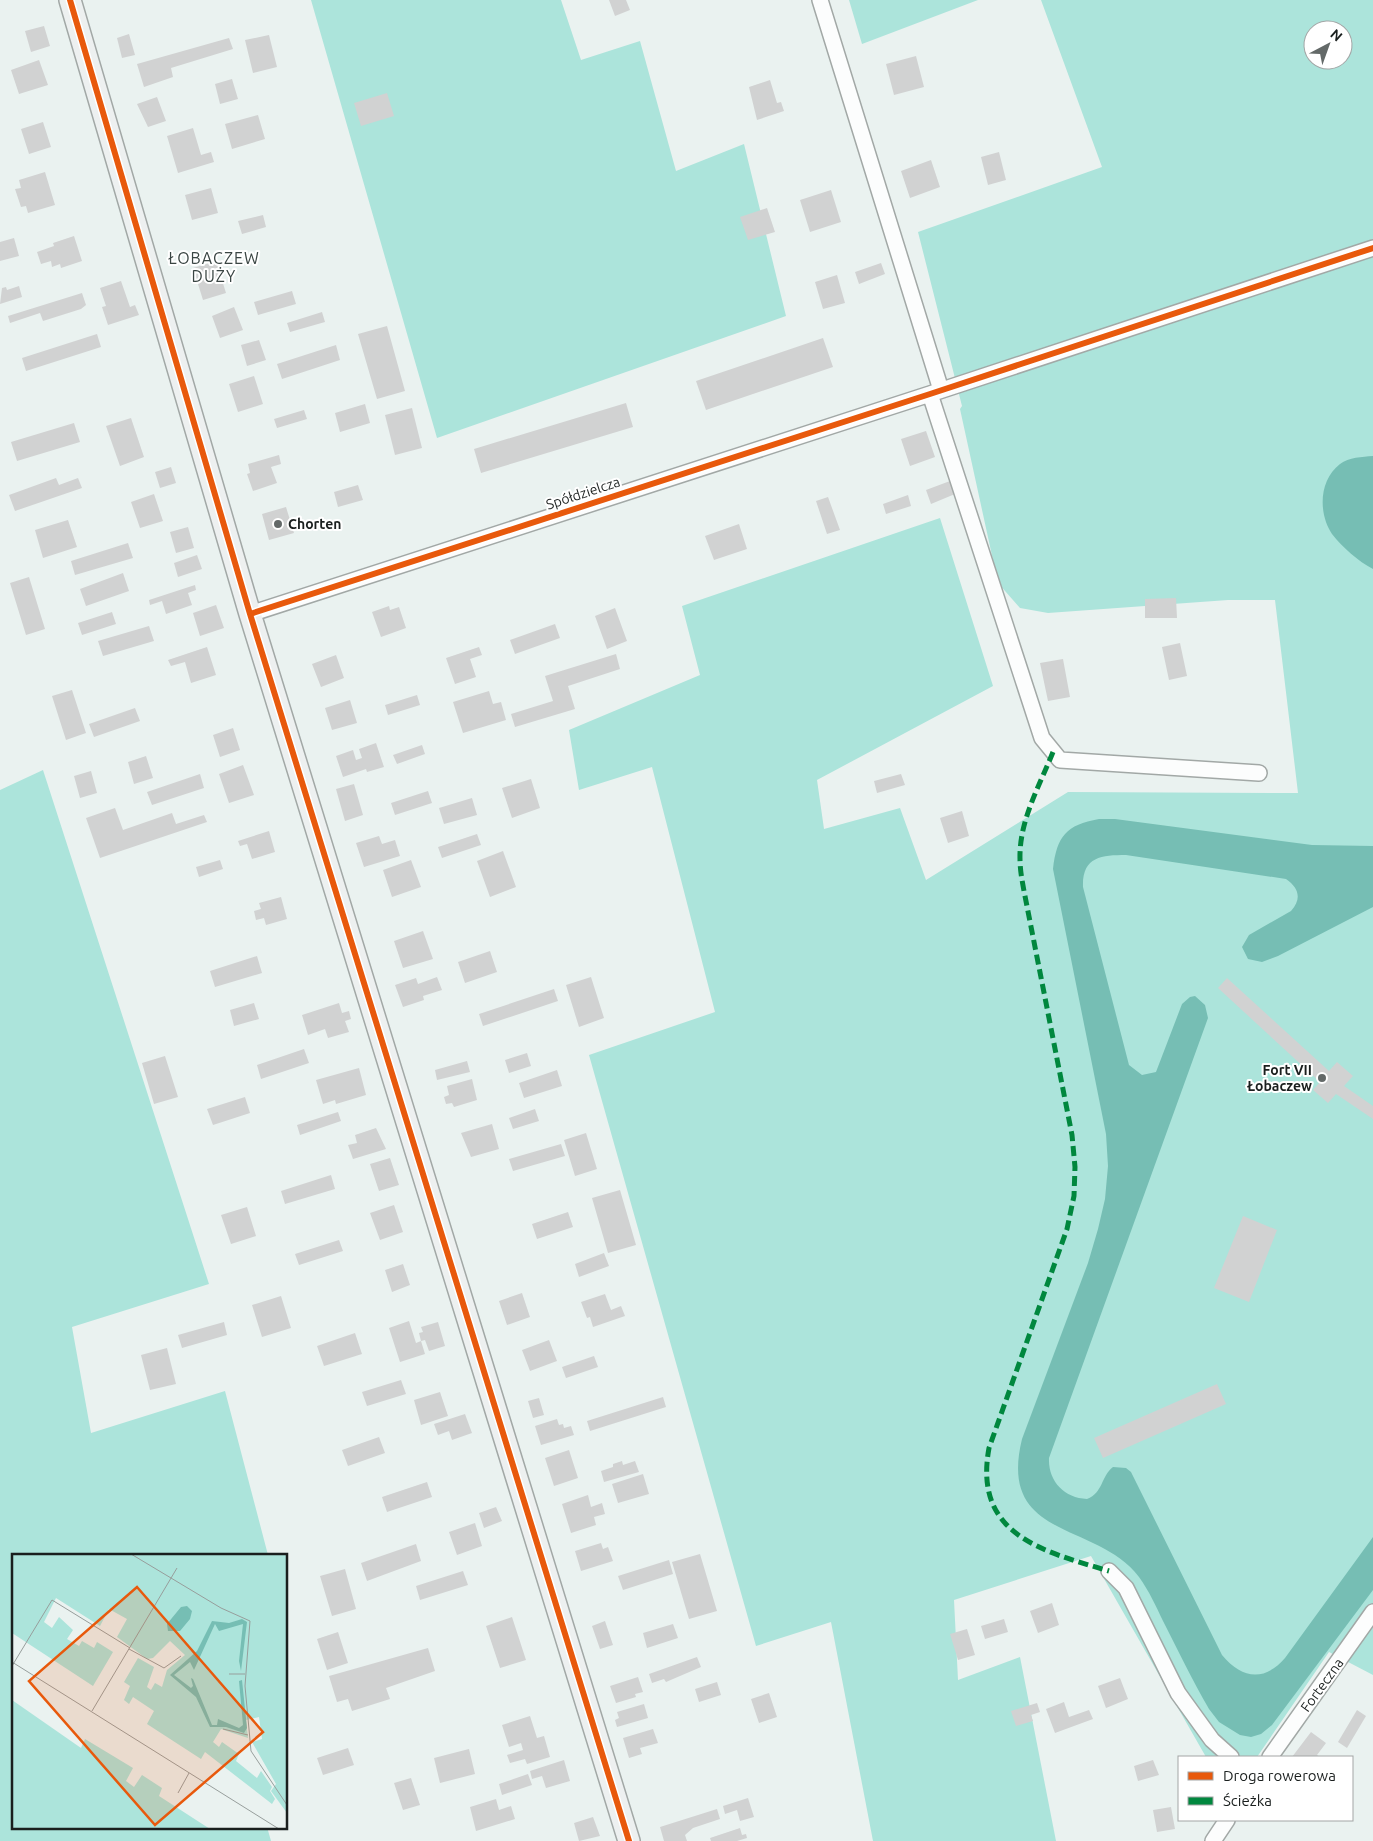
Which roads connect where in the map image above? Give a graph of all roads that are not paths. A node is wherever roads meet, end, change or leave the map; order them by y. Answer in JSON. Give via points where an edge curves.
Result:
{"nodes":[{"id":1,"x":70,"y":0,"type":"edge"},
{"id":2,"x":820,"y":0,"type":"edge"},
{"id":3,"x":1373,"y":248,"type":"edge"},
{"id":4,"x":932,"y":394,"type":"junction"},
{"id":5,"x":250,"y":614,"type":"junction"},
{"id":6,"x":1259,"y":773,"type":"dead end"},
{"id":7,"x":1109,"y":1571,"type":"dead end"},
{"id":8,"x":1373,"y":1612,"type":"edge"},
{"id":9,"x":1230,"y":1756,"type":"edge"},
{"id":10,"x":1271,"y":1756,"type":"edge"},
{"id":11,"x":1226,"y":1821,"type":"edge"},
{"id":12,"x":629,"y":1841,"type":"edge"},
{"id":13,"x":1214,"y":1841,"type":"edge"}],
"edges":[{"from":1,"to":5,"type":"main road"},
{"from":2,"to":4,"type":"street"},
{"from":3,"to":4,"type":"street","name":"Spółdzielcza"},
{"from":4,"to":5,"type":"street","name":"Spółdzielcza"},
{"from":4,"to":6,"type":"street","via":[[1042,738],[1060,760]]},
{"from":5,"to":12,"type":"main road"},
{"from":7,"to":9,"type":"street","via":[[1126,1588],[1178,1693],[1212,1740]]},
{"from":8,"to":10,"type":"street","name":"Forteczna"},
{"from":11,"to":13,"type":"street"}]}
